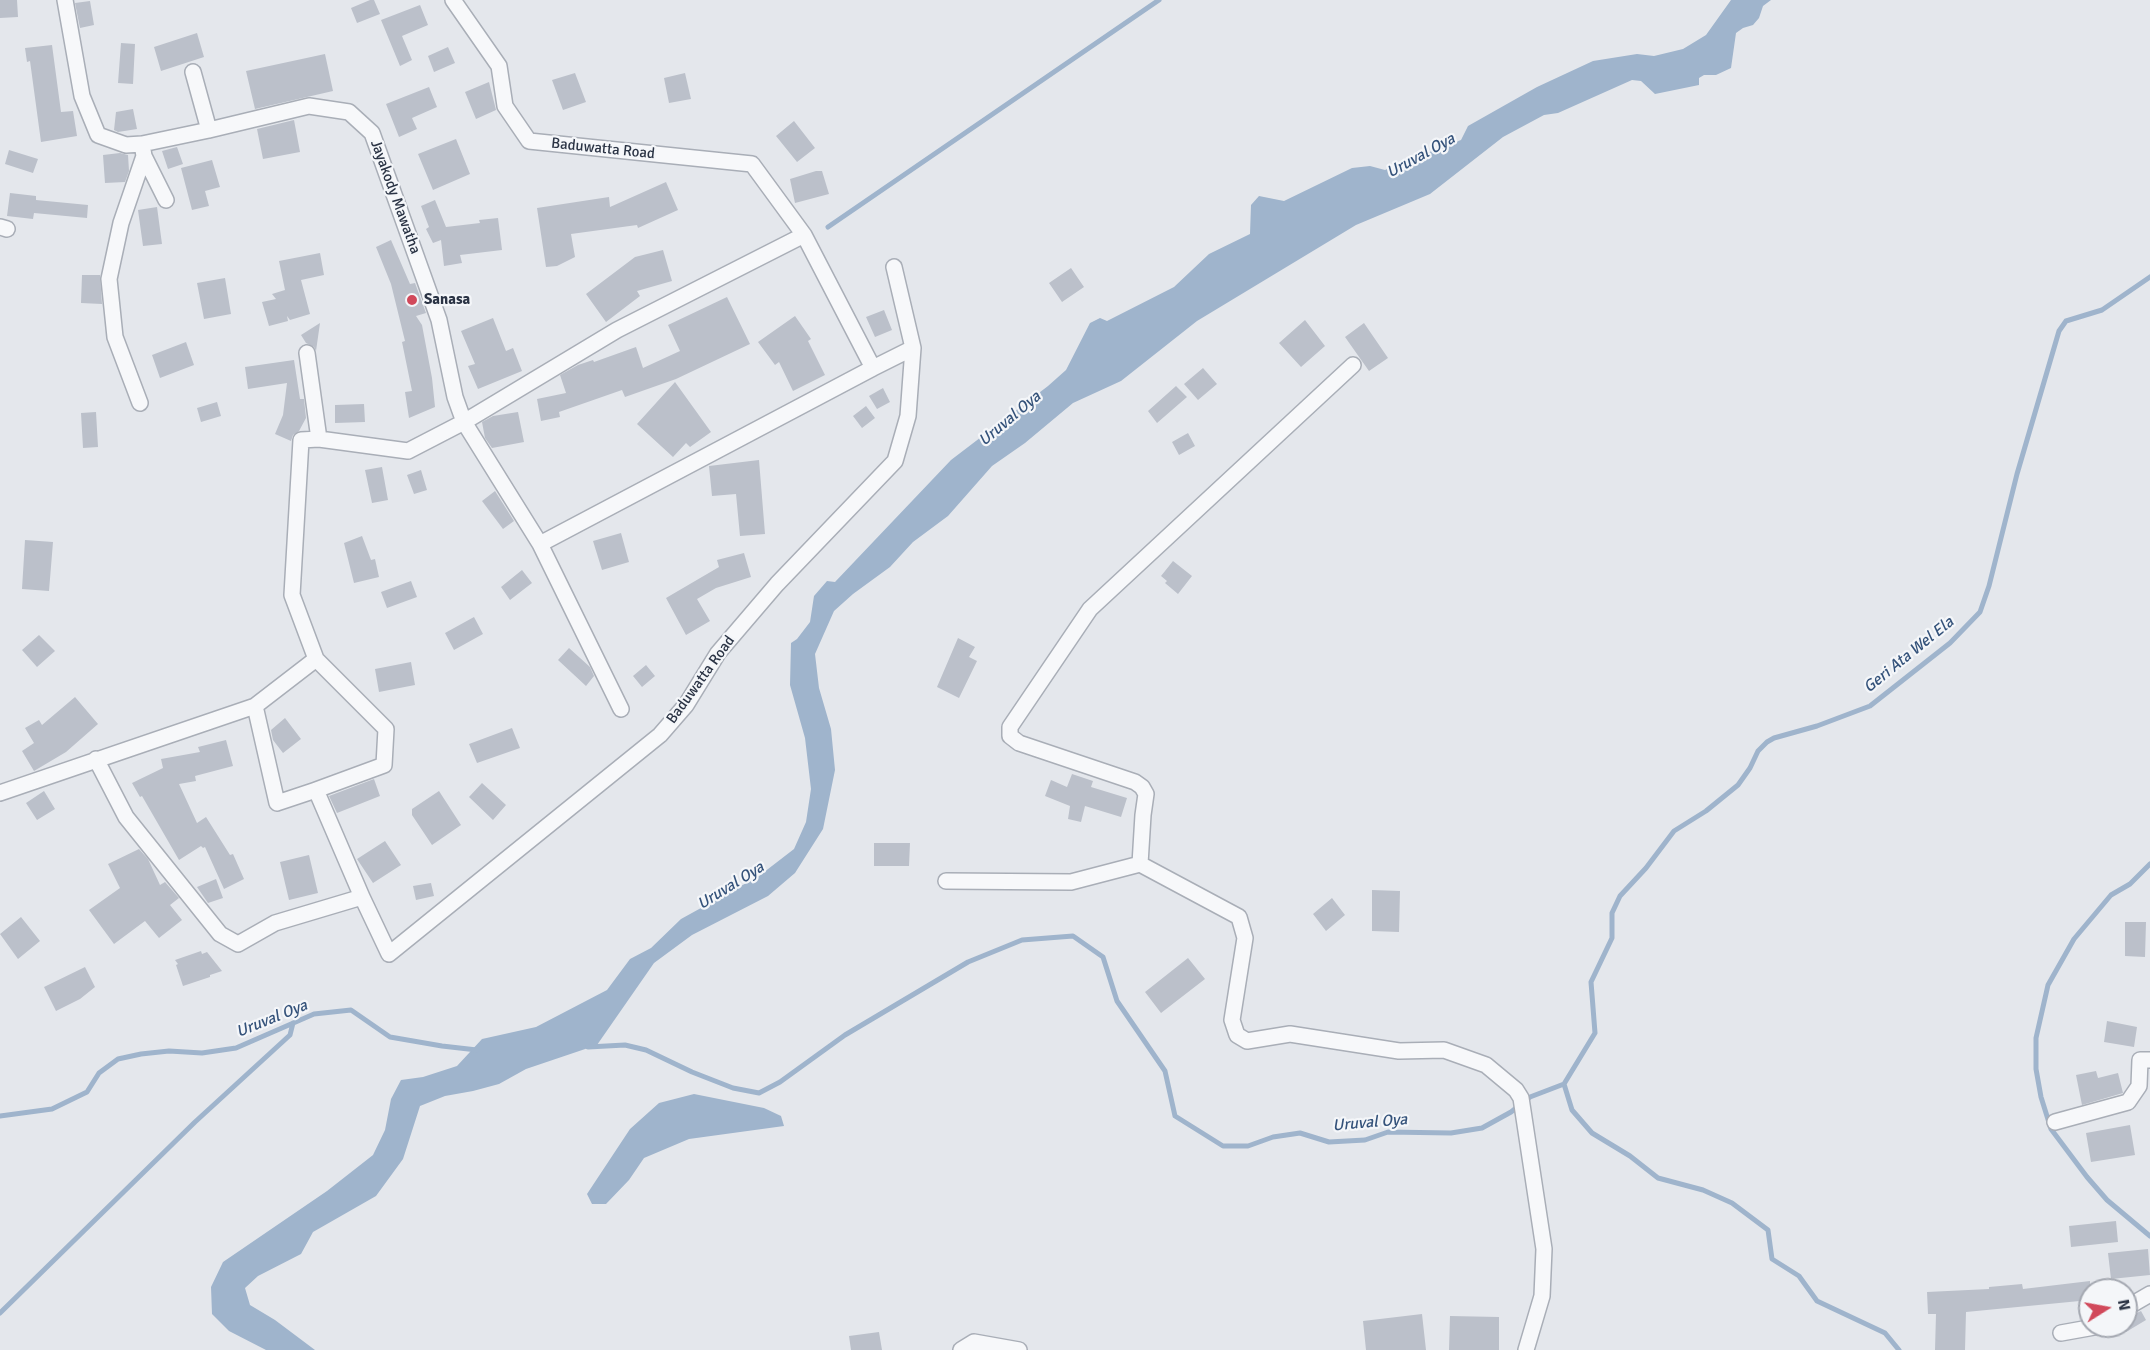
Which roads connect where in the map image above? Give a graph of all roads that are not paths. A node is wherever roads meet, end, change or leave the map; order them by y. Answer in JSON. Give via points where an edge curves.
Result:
{"nodes":[{"id":1,"x":65,"y":0,"type":"edge"},
{"id":2,"x":453,"y":0,"type":"edge"},
{"id":3,"x":193,"y":72,"type":"dead end"},
{"id":4,"x":209,"y":130,"type":"junction"},
{"id":5,"x":143,"y":150,"type":"junction"},
{"id":6,"x":166,"y":200,"type":"dead end"},
{"id":7,"x":804,"y":235,"type":"junction"},
{"id":8,"x":894,"y":267,"type":"dead end"},
{"id":9,"x":913,"y":348,"type":"junction"},
{"id":10,"x":307,"y":353,"type":"dead end"},
{"id":11,"x":1353,"y":365,"type":"dead end"},
{"id":12,"x":873,"y":368,"type":"junction"},
{"id":13,"x":140,"y":403,"type":"dead end"},
{"id":14,"x":468,"y":419,"type":"junction"},
{"id":15,"x":319,"y":439,"type":"junction"},
{"id":16,"x":540,"y":544,"type":"junction"},
{"id":17,"x":316,"y":658,"type":"junction"},
{"id":18,"x":255,"y":706,"type":"junction"},
{"id":19,"x":621,"y":709,"type":"dead end"},
{"id":20,"x":96,"y":759,"type":"junction"},
{"id":21,"x":316,"y":790,"type":"junction"},
{"id":22,"x":0,"y":793,"type":"edge"},
{"id":23,"x":1140,"y":864,"type":"junction"},
{"id":24,"x":946,"y":881,"type":"dead end"},
{"id":25,"x":362,"y":897,"type":"junction"},
{"id":26,"x":2150,"y":1060,"type":"edge"},
{"id":27,"x":2055,"y":1122,"type":"dead end"},
{"id":28,"x":2078,"y":1329,"type":"edge"},
{"id":29,"x":2061,"y":1332,"type":"dead end"},
{"id":30,"x":961,"y":1350,"type":"edge"},
{"id":31,"x":1019,"y":1350,"type":"edge"},
{"id":32,"x":1526,"y":1350,"type":"edge"}],
"edges":[{"from":1,"to":5,"type":"street","name":"Jayakody Mawatha","via":[[82,96],[98,135]]},
{"from":2,"to":7,"type":"street","name":"Baduwatta Road","via":[[499,66],[506,106],[529,141],[752,164]]},
{"from":3,"to":4,"type":"street"},
{"from":4,"to":5,"type":"street","name":"Jayakody Mawatha"},
{"from":4,"to":14,"type":"street","name":"Jayakody Mawatha","via":[[309,106],[349,112],[372,133],[439,320],[455,397]]},
{"from":5,"to":6,"type":"street"},
{"from":5,"to":13,"type":"street","via":[[109,279],[115,337]]},
{"from":7,"to":12,"type":"street","name":"Baduwatta Road"},
{"from":7,"to":14,"type":"street","via":[[616,330]]},
{"from":8,"to":9,"type":"street","name":"Baduwatta Road"},
{"from":9,"to":12,"type":"street"},
{"from":9,"to":25,"type":"street","name":"Baduwatta Road","via":[[908,416],[895,461],[777,584],[718,653],[686,705],[660,735],[388,954]]},
{"from":10,"to":15,"type":"street"},
{"from":11,"to":23,"type":"street","via":[[1090,609],[1010,727],[1010,736],[1019,743],[1142,787],[1146,794]]},
{"from":12,"to":16,"type":"street"},
{"from":14,"to":15,"type":"street","via":[[408,451]]},
{"from":14,"to":16,"type":"street","name":"Jayakody Mawatha"},
{"from":15,"to":17,"type":"street","via":[[301,440],[292,595]]},
{"from":16,"to":19,"type":"street"},
{"from":17,"to":18,"type":"street"},
{"from":17,"to":21,"type":"street","via":[[386,729],[384,765]]},
{"from":18,"to":20,"type":"street"},
{"from":18,"to":21,"type":"street","via":[[277,803]]},
{"from":20,"to":22,"type":"street"},
{"from":20,"to":25,"type":"street","via":[[126,817],[220,934],[238,944],[275,923]]},
{"from":21,"to":25,"type":"street"},
{"from":23,"to":24,"type":"street","via":[[1071,882]]},
{"from":23,"to":32,"type":"street","via":[[1239,917],[1245,938],[1232,1020],[1237,1035],[1247,1041],[1290,1034],[1399,1051],[1444,1050],[1486,1065],[1516,1090],[1522,1103],[1544,1249],[1542,1296]]},
{"from":26,"to":27,"type":"street","via":[[2140,1060],[2139,1086],[2128,1102]]},
{"from":28,"to":29,"type":"street"},
{"from":30,"to":31,"type":"street","via":[[974,1342]]}]}
